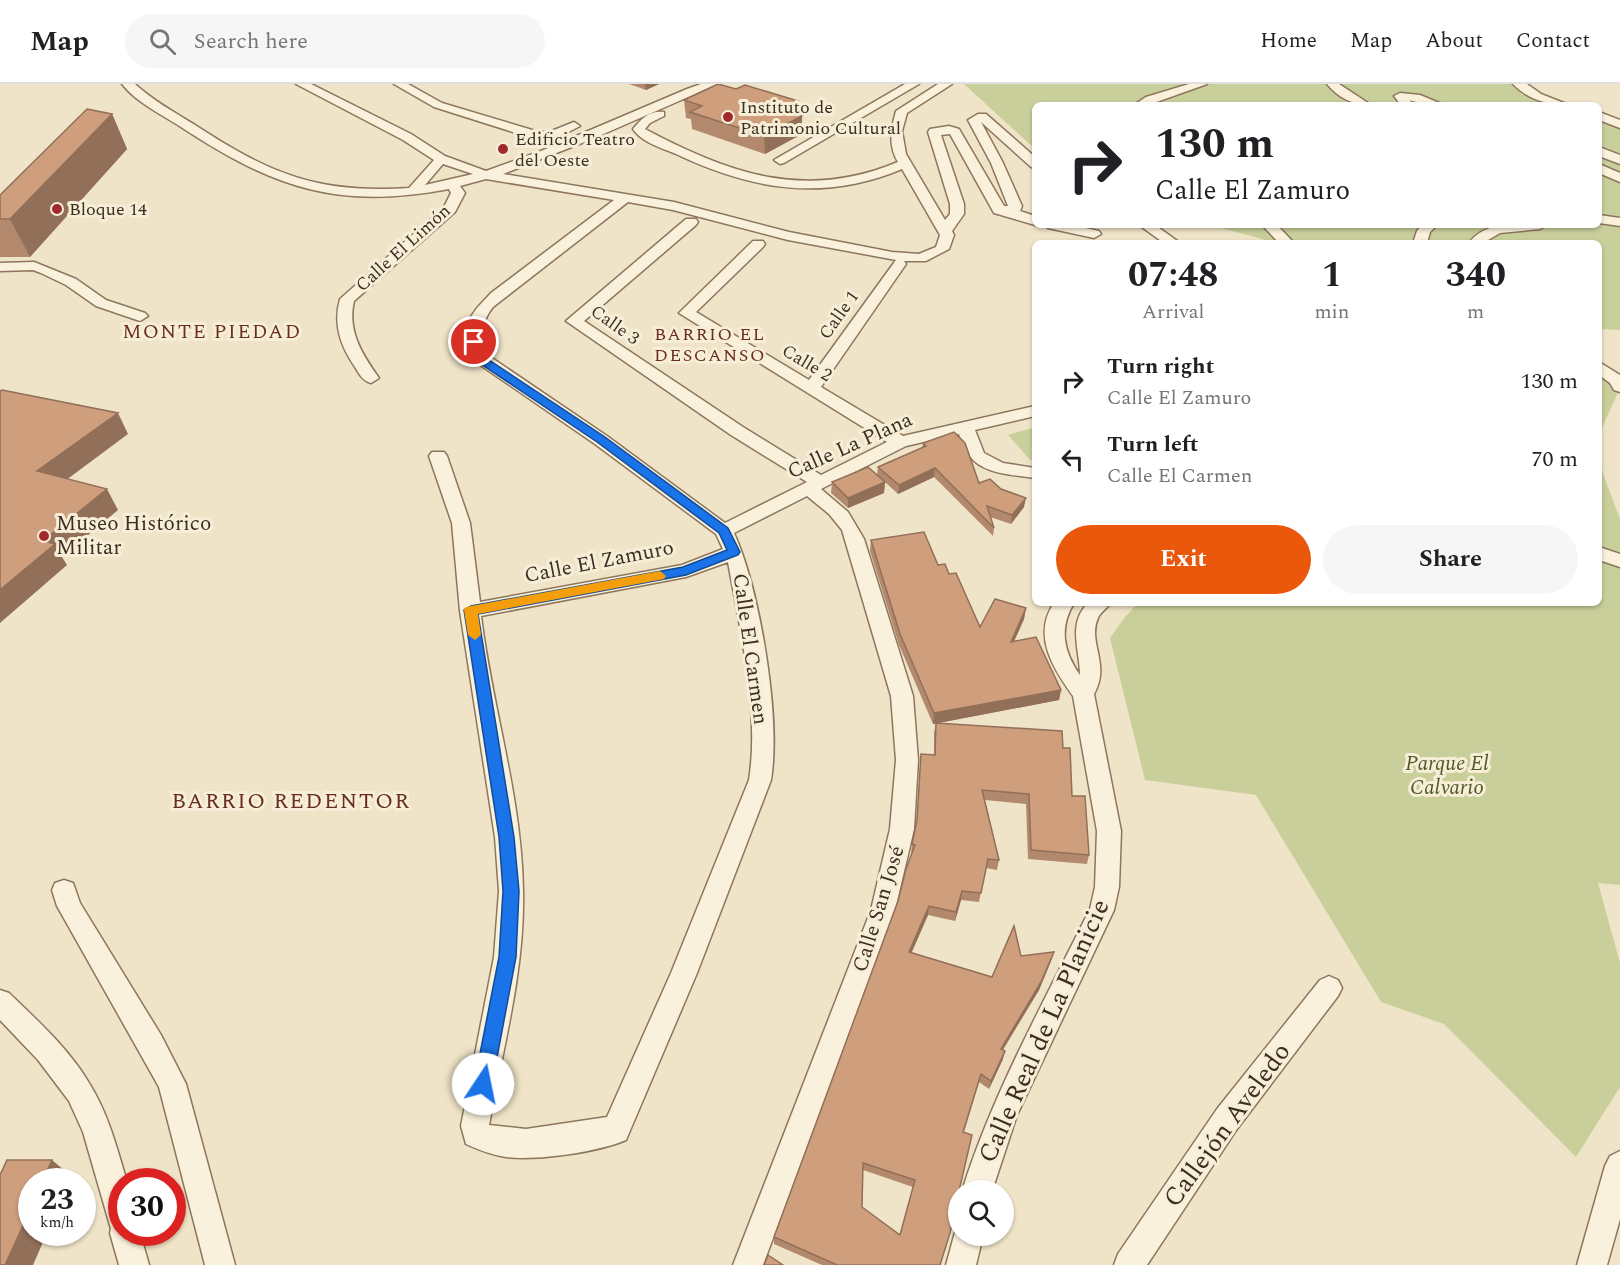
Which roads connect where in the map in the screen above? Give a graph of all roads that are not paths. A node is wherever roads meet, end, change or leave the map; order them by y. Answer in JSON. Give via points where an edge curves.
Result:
{"nodes":[{"id":1,"x":128,"y":84,"type":"edge"},
{"id":2,"x":302,"y":84,"type":"edge"},
{"id":3,"x":400,"y":84,"type":"edge"},
{"id":4,"x":712,"y":84,"type":"edge"},
{"id":5,"x":719,"y":84,"type":"edge"},
{"id":6,"x":913,"y":84,"type":"edge"},
{"id":7,"x":946,"y":84,"type":"edge"},
{"id":8,"x":1201,"y":84,"type":"edge"},
{"id":9,"x":1333,"y":84,"type":"edge"},
{"id":10,"x":1397,"y":84,"type":"edge"},
{"id":11,"x":1519,"y":84,"type":"edge"},
{"id":12,"x":1407,"y":100,"type":"edge"},
{"id":13,"x":1145,"y":102,"type":"edge"},
{"id":14,"x":1359,"y":102,"type":"edge"},
{"id":15,"x":1431,"y":102,"type":"edge"},
{"id":16,"x":1554,"y":102,"type":"edge"},
{"id":17,"x":1602,"y":117,"type":"edge"},
{"id":18,"x":583,"y":123,"type":"dead end"},
{"id":19,"x":1620,"y":124,"type":"edge"},
{"id":20,"x":1602,"y":152,"type":"edge"},
{"id":21,"x":441,"y":159,"type":"junction"},
{"id":22,"x":780,"y":160,"type":"dead end"},
{"id":23,"x":1620,"y":160,"type":"edge"},
{"id":24,"x":1032,"y":161,"type":"edge"},
{"id":25,"x":906,"y":163,"type":"junction"},
{"id":26,"x":1602,"y":169,"type":"edge"},
{"id":27,"x":487,"y":175,"type":"junction"},
{"id":28,"x":1620,"y":178,"type":"edge"},
{"id":29,"x":452,"y":184,"type":"junction"},
{"id":30,"x":413,"y":191,"type":"junction"},
{"id":31,"x":625,"y":198,"type":"junction"},
{"id":32,"x":1009,"y":211,"type":"junction"},
{"id":33,"x":1602,"y":218,"type":"edge"},
{"id":34,"x":1032,"y":220,"type":"edge"},
{"id":35,"x":691,"y":222,"type":"dead end"},
{"id":36,"x":1620,"y":222,"type":"edge"},
{"id":37,"x":1067,"y":228,"type":"edge"},
{"id":38,"x":1150,"y":228,"type":"edge"},
{"id":39,"x":1272,"y":228,"type":"edge"},
{"id":40,"x":1510,"y":228,"type":"edge"},
{"id":41,"x":946,"y":229,"type":"junction"},
{"id":42,"x":1094,"y":234,"type":"dead end"},
{"id":43,"x":1168,"y":240,"type":"edge"},
{"id":44,"x":1284,"y":240,"type":"edge"},
{"id":45,"x":1479,"y":240,"type":"edge"},
{"id":46,"x":758,"y":244,"type":"dead end"},
{"id":47,"x":899,"y":264,"type":"dead end"},
{"id":48,"x":0,"y":267,"type":"edge"},
{"id":49,"x":140,"y":316,"type":"dead end"},
{"id":50,"x":1602,"y":369,"type":"edge"},
{"id":51,"x":370,"y":378,"type":"dead end"},
{"id":52,"x":1620,"y":387,"type":"edge"},
{"id":53,"x":811,"y":389,"type":"junction"},
{"id":54,"x":1032,"y":412,"type":"edge"},
{"id":55,"x":966,"y":427,"type":"junction"},
{"id":56,"x":900,"y":442,"type":"junction"},
{"id":57,"x":438,"y":456,"type":"dead end"},
{"id":58,"x":1032,"y":472,"type":"edge"},
{"id":59,"x":814,"y":485,"type":"junction"},
{"id":60,"x":724,"y":531,"type":"junction"},
{"id":61,"x":734,"y":552,"type":"junction"},
{"id":62,"x":1602,"y":554,"type":"edge"},
{"id":63,"x":1620,"y":561,"type":"edge"},
{"id":64,"x":1062,"y":606,"type":"edge"},
{"id":65,"x":1098,"y":606,"type":"edge"},
{"id":66,"x":471,"y":610,"type":"junction"},
{"id":67,"x":1083,"y":694,"type":"junction"},
{"id":68,"x":64,"y":890,"type":"dead end"},
{"id":69,"x":1329,"y":988,"type":"dead end"},
{"id":70,"x":0,"y":1002,"type":"edge"},
{"id":71,"x":1620,"y":1166,"type":"edge"},
{"id":72,"x":108,"y":1169,"type":"edge"},
{"id":73,"x":980,"y":1180,"type":"edge"},
{"id":74,"x":129,"y":1246,"type":"edge"},
{"id":75,"x":966,"y":1246,"type":"edge"},
{"id":76,"x":134,"y":1265,"type":"edge"},
{"id":77,"x":220,"y":1265,"type":"edge"},
{"id":78,"x":748,"y":1265,"type":"edge"},
{"id":79,"x":961,"y":1265,"type":"edge"},
{"id":80,"x":1129,"y":1265,"type":"edge"},
{"id":81,"x":1592,"y":1265,"type":"edge"}],
"edges":[{"from":1,"to":30,"type":"street","via":[[234,155],[285,179],[366,195]]},
{"from":2,"to":21,"type":"street","via":[[407,137]]},
{"from":3,"to":18,"type":"street","via":[[438,105],[538,136],[551,136]]},
{"from":4,"to":27,"type":"street"},
{"from":5,"to":25,"type":"street","via":[[646,120],[639,129],[656,140],[746,176],[812,186],[841,184]]},
{"from":6,"to":22,"type":"street"},
{"from":7,"to":25,"type":"street","via":[[900,115],[896,131],[900,154]]},
{"from":8,"to":13,"type":"street"},
{"from":9,"to":14,"type":"street"},
{"from":10,"to":12,"type":"street"},
{"from":11,"to":16,"type":"street"},
{"from":12,"to":15,"type":"street","via":[[1422,98]]},
{"from":17,"to":19,"type":"street"},
{"from":20,"to":23,"type":"street"},
{"from":21,"to":27,"type":"street"},
{"from":21,"to":30,"type":"street"},
{"from":24,"to":32,"type":"street","via":[[990,121],[982,117],[974,120],[1015,206]]},
{"from":25,"to":41,"type":"street"},
{"from":26,"to":28,"type":"street"},
{"from":27,"to":29,"type":"street"},
{"from":27,"to":31,"type":"street"},
{"from":29,"to":30,"type":"street"},
{"from":29,"to":51,"type":"street","name":"Calle El Limón","via":[[458,193],[450,209],[347,299],[344,326],[351,350]]},
{"from":31,"to":41,"type":"street","via":[[690,209],[808,240],[910,258],[929,256],[942,249],[947,240]]},
{"from":31,"to":60,"type":"street","name":"Calle El Carmen","via":[[490,301],[476,321],[474,342],[482,359]]},
{"from":32,"to":34,"type":"street"},
{"from":32,"to":41,"type":"street","via":[[995,206],[955,132],[936,131],[934,135],[957,204],[957,214]]},
{"from":33,"to":36,"type":"street"},
{"from":35,"to":59,"type":"street","name":"Calle 3","via":[[574,321]]},
{"from":37,"to":42,"type":"street"},
{"from":38,"to":43,"type":"street"},
{"from":39,"to":44,"type":"street"},
{"from":40,"to":45,"type":"street","via":[[1486,234]]},
{"from":46,"to":53,"type":"street","name":"Calle 2","via":[[687,313]]},
{"from":47,"to":53,"type":"street","name":"Calle 1"},
{"from":48,"to":49,"type":"street","via":[[40,268],[71,282],[101,303]]},
{"from":50,"to":52,"type":"street"},
{"from":53,"to":56,"type":"street","name":"Calle 2"},
{"from":54,"to":55,"type":"street","name":"Calle La Plana"},
{"from":55,"to":56,"type":"street","name":"Calle La Plana"},
{"from":55,"to":58,"type":"street","via":[[979,458]]},
{"from":56,"to":59,"type":"street","name":"Calle La Plana"},
{"from":57,"to":66,"type":"street","via":[[461,523]]},
{"from":59,"to":60,"type":"street","name":"Calle La Plana"},
{"from":59,"to":78,"type":"street","name":"Calle San José","via":[[855,538],[902,696],[906,793],[896,860],[883,910]]},
{"from":60,"to":61,"type":"street","name":"Calle El Carmen"},
{"from":61,"to":66,"type":"street","name":"Calle El Zamuro","via":[[686,571]]},
{"from":61,"to":66,"type":"street","name":"Calle El Carmen","via":[[756,660],[765,755],[762,771],[684,973],[616,1130],[514,1144],[488,1141],[476,1134],[507,957],[511,891],[507,837]]},
{"from":62,"to":63,"type":"street"},
{"from":64,"to":67,"type":"street","name":"Calle Real de La Planicie","via":[[1053,630],[1061,659]]},
{"from":65,"to":67,"type":"street","name":"Calle Real de La Planicie","via":[[1087,619],[1084,632],[1091,677]]},
{"from":67,"to":73,"type":"street","name":"Calle Real de La Planicie","via":[[1109,831],[1107,887],[1102,910],[1005,1109]]},
{"from":68,"to":77,"type":"street","via":[[69,906],[172,1084]]},
{"from":69,"to":80,"type":"street","name":"Callejón Aveledo","via":[[1227,1119]]},
{"from":70,"to":72,"type":"street","via":[[86,1102]]},
{"from":71,"to":81,"type":"street"},
{"from":74,"to":76,"type":"street"},
{"from":75,"to":79,"type":"street"}]}
